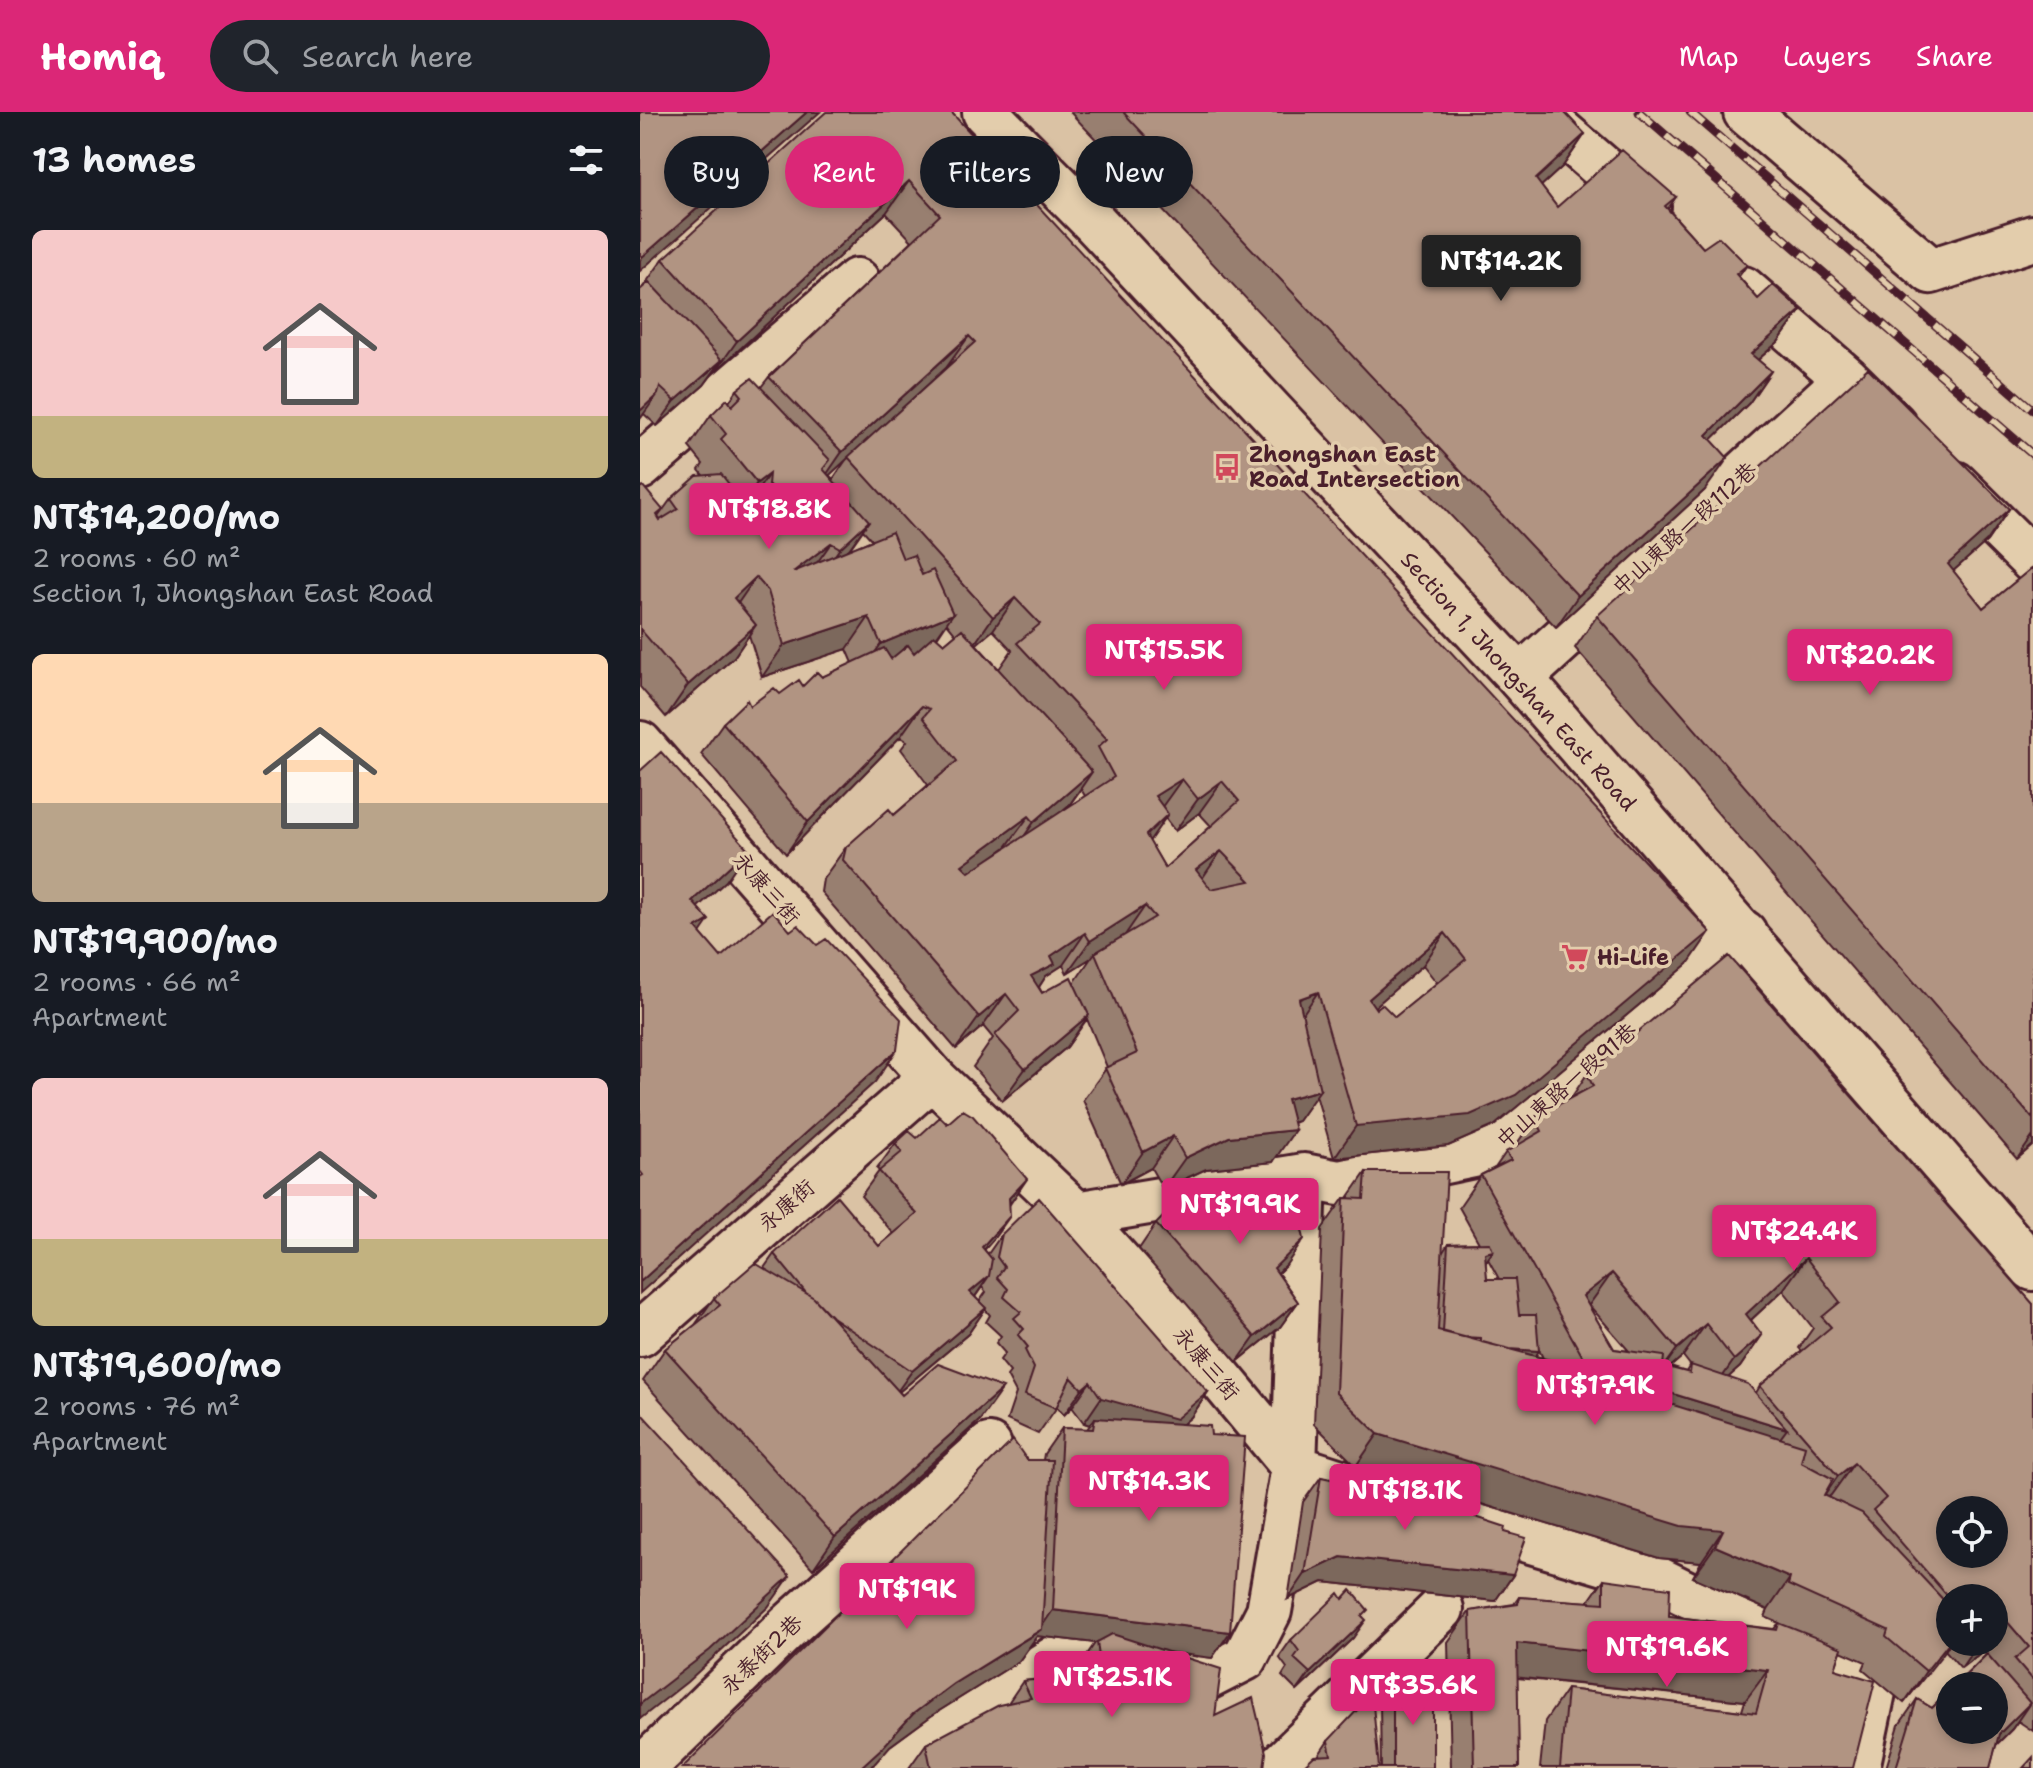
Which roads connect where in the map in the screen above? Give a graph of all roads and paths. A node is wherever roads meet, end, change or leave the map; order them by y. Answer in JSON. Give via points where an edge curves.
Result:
{"nodes":[{"id":1,"x":985,"y":112,"type":"edge"},
{"id":2,"x":1538,"y":112,"type":"edge"},
{"id":3,"x":1746,"y":112,"type":"edge"},
{"id":4,"x":1681,"y":235,"type":"edge"},
{"id":5,"x":2033,"y":238,"type":"edge"},
{"id":6,"x":1717,"y":266,"type":"edge"},
{"id":7,"x":857,"y":281,"type":"dead end"},
{"id":8,"x":1847,"y":379,"type":"junction"},
{"id":9,"x":640,"y":467,"type":"edge"},
{"id":10,"x":2033,"y":561,"type":"edge"},
{"id":11,"x":1520,"y":678,"type":"junction"},
{"id":12,"x":640,"y":744,"type":"edge"},
{"id":13,"x":1744,"y":933,"type":"junction"},
{"id":14,"x":932,"y":1077,"type":"junction"},
{"id":15,"x":1304,"y":1176,"type":"junction"},
{"id":16,"x":1076,"y":1214,"type":"junction"},
{"id":17,"x":2033,"y":1268,"type":"edge"},
{"id":18,"x":640,"y":1334,"type":"edge"},
{"id":19,"x":989,"y":1446,"type":"edge"},
{"id":20,"x":1294,"y":1467,"type":"junction"},
{"id":21,"x":1441,"y":1609,"type":"dead end"},
{"id":22,"x":643,"y":1768,"type":"edge"},
{"id":23,"x":893,"y":1768,"type":"edge"},
{"id":24,"x":1278,"y":1768,"type":"edge"},
{"id":25,"x":1857,"y":1768,"type":"edge"}],
"edges":[{"from":1,"to":11,"type":"main road","name":"Section 1, Jhongshan East Road","via":[[1105,233]]},
{"from":2,"to":4,"type":"main road"},
{"from":3,"to":5,"type":"main road","via":[[1931,271]]},
{"from":6,"to":8,"type":"main road"},
{"from":7,"to":9,"type":"main road"},
{"from":8,"to":10,"type":"main road"},
{"from":8,"to":11,"type":"main road","name":"中山東路一段112巷"},
{"from":11,"to":13,"type":"main road","name":"Section 1, Jhongshan East Road"},
{"from":12,"to":14,"type":"main road","name":"永康三街"},
{"from":13,"to":15,"type":"main road","name":"中山東路一段91巷","via":[[1488,1152],[1339,1183]]},
{"from":13,"to":17,"type":"main road","name":"Section 1, Jhongshan East Road"},
{"from":14,"to":16,"type":"main road","name":"永康三街"},
{"from":14,"to":18,"type":"main road","name":"永康街"},
{"from":15,"to":16,"type":"main road","name":"中山東路一段91巷"},
{"from":15,"to":20,"type":"main road"},
{"from":16,"to":20,"type":"main road","name":"永康三街"},
{"from":19,"to":22,"type":"main road","name":"永泰街2巷","via":[[780,1613]]},
{"from":20,"to":23,"type":"main road","via":[[1269,1611],[1245,1658],[1200,1681],[1065,1652],[921,1743]]},
{"from":20,"to":25,"type":"main road","via":[[1655,1578],[1874,1687]]},
{"from":21,"to":24,"type":"main road"}]}
